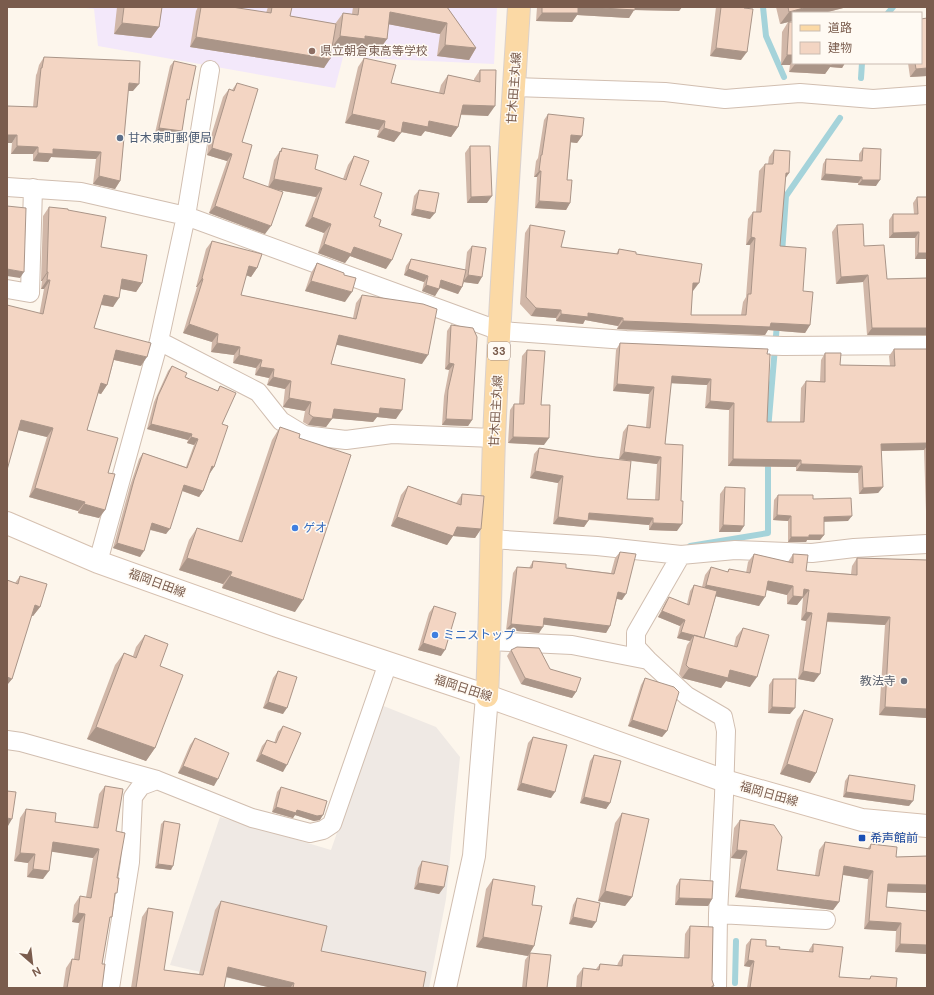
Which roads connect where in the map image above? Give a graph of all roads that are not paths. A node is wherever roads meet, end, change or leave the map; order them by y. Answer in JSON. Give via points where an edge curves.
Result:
{"nodes":[{"id":1,"x":519,"y":7,"type":"edge"},
{"id":2,"x":210,"y":70,"type":"dead end"},
{"id":3,"x":514,"y":87,"type":"junction"},
{"id":4,"x":927,"y":95,"type":"edge"},
{"id":5,"x":7,"y":187,"type":"edge"},
{"id":6,"x":33,"y":188,"type":"junction"},
{"id":7,"x":186,"y":216,"type":"junction"},
{"id":8,"x":7,"y":289,"type":"edge"},
{"id":9,"x":500,"y":331,"type":"junction"},
{"id":10,"x":159,"y":341,"type":"junction"},
{"id":11,"x":927,"y":345,"type":"edge"},
{"id":12,"x":494,"y":438,"type":"junction"},
{"id":13,"x":7,"y":523,"type":"edge"},
{"id":14,"x":490,"y":539,"type":"junction"},
{"id":15,"x":927,"y":544,"type":"edge"},
{"id":16,"x":681,"y":555,"type":"junction"},
{"id":17,"x":98,"y":562,"type":"junction"},
{"id":18,"x":489,"y":641,"type":"junction"},
{"id":19,"x":648,"y":660,"type":"junction"},
{"id":20,"x":388,"y":663,"type":"junction"},
{"id":21,"x":487,"y":696,"type":"junction"},
{"id":22,"x":7,"y":740,"type":"edge"},
{"id":23,"x":157,"y":780,"type":"junction"},
{"id":24,"x":725,"y":781,"type":"junction"},
{"id":25,"x":927,"y":826,"type":"edge"},
{"id":26,"x":718,"y":914,"type":"junction"},
{"id":27,"x":826,"y":920,"type":"dead end"},
{"id":28,"x":110,"y":988,"type":"edge"},
{"id":29,"x":445,"y":988,"type":"edge"},
{"id":30,"x":717,"y":988,"type":"edge"}],
"edges":[{"from":1,"to":3,"type":"main road","name":"甘木田主丸線","number":"33"},
{"from":2,"to":7,"type":"street"},
{"from":3,"to":4,"type":"street","via":[[665,92],[725,99],[800,94],[873,99]]},
{"from":3,"to":9,"type":"main road","name":"甘木田主丸線","number":"33"},
{"from":5,"to":6,"type":"street"},
{"from":6,"to":7,"type":"street","via":[[81,192]]},
{"from":6,"to":8,"type":"street","via":[[30,293]]},
{"from":7,"to":9,"type":"street"},
{"from":7,"to":10,"type":"street"},
{"from":9,"to":11,"type":"street","via":[[626,340],[776,346]]},
{"from":9,"to":12,"type":"main road","name":"甘木田主丸線","number":"33"},
{"from":10,"to":12,"type":"street","via":[[258,392],[281,421],[304,435],[346,440],[392,434]]},
{"from":10,"to":17,"type":"street"},
{"from":12,"to":14,"type":"main road","name":"甘木田主丸線","number":"33"},
{"from":13,"to":17,"type":"main road","name":"福岡日田線"},
{"from":14,"to":16,"type":"street"},
{"from":14,"to":18,"type":"main road","name":"甘木田主丸線","number":"33"},
{"from":15,"to":16,"type":"street","via":[[812,553],[735,550]]},
{"from":16,"to":19,"type":"street","via":[[636,633],[636,647]]},
{"from":17,"to":20,"type":"main road","name":"福岡日田線"},
{"from":18,"to":19,"type":"street","via":[[572,645]]},
{"from":18,"to":21,"type":"main road","name":"甘木田主丸線","number":"33"},
{"from":19,"to":24,"type":"street","via":[[687,696],[723,717],[726,731]]},
{"from":20,"to":21,"type":"main road","name":"福岡日田線"},
{"from":20,"to":23,"type":"street","via":[[332,824],[323,830],[310,834],[252,818]]},
{"from":21,"to":24,"type":"main road","name":"福岡日田線"},
{"from":21,"to":29,"type":"main road","via":[[474,856]]},
{"from":22,"to":23,"type":"street"},
{"from":23,"to":28,"type":"street","via":[[141,786],[133,797],[130,862]]},
{"from":24,"to":25,"type":"main road","name":"福岡日田線","via":[[862,820]]},
{"from":24,"to":26,"type":"street"},
{"from":26,"to":27,"type":"street"},
{"from":26,"to":30,"type":"street"}]}
